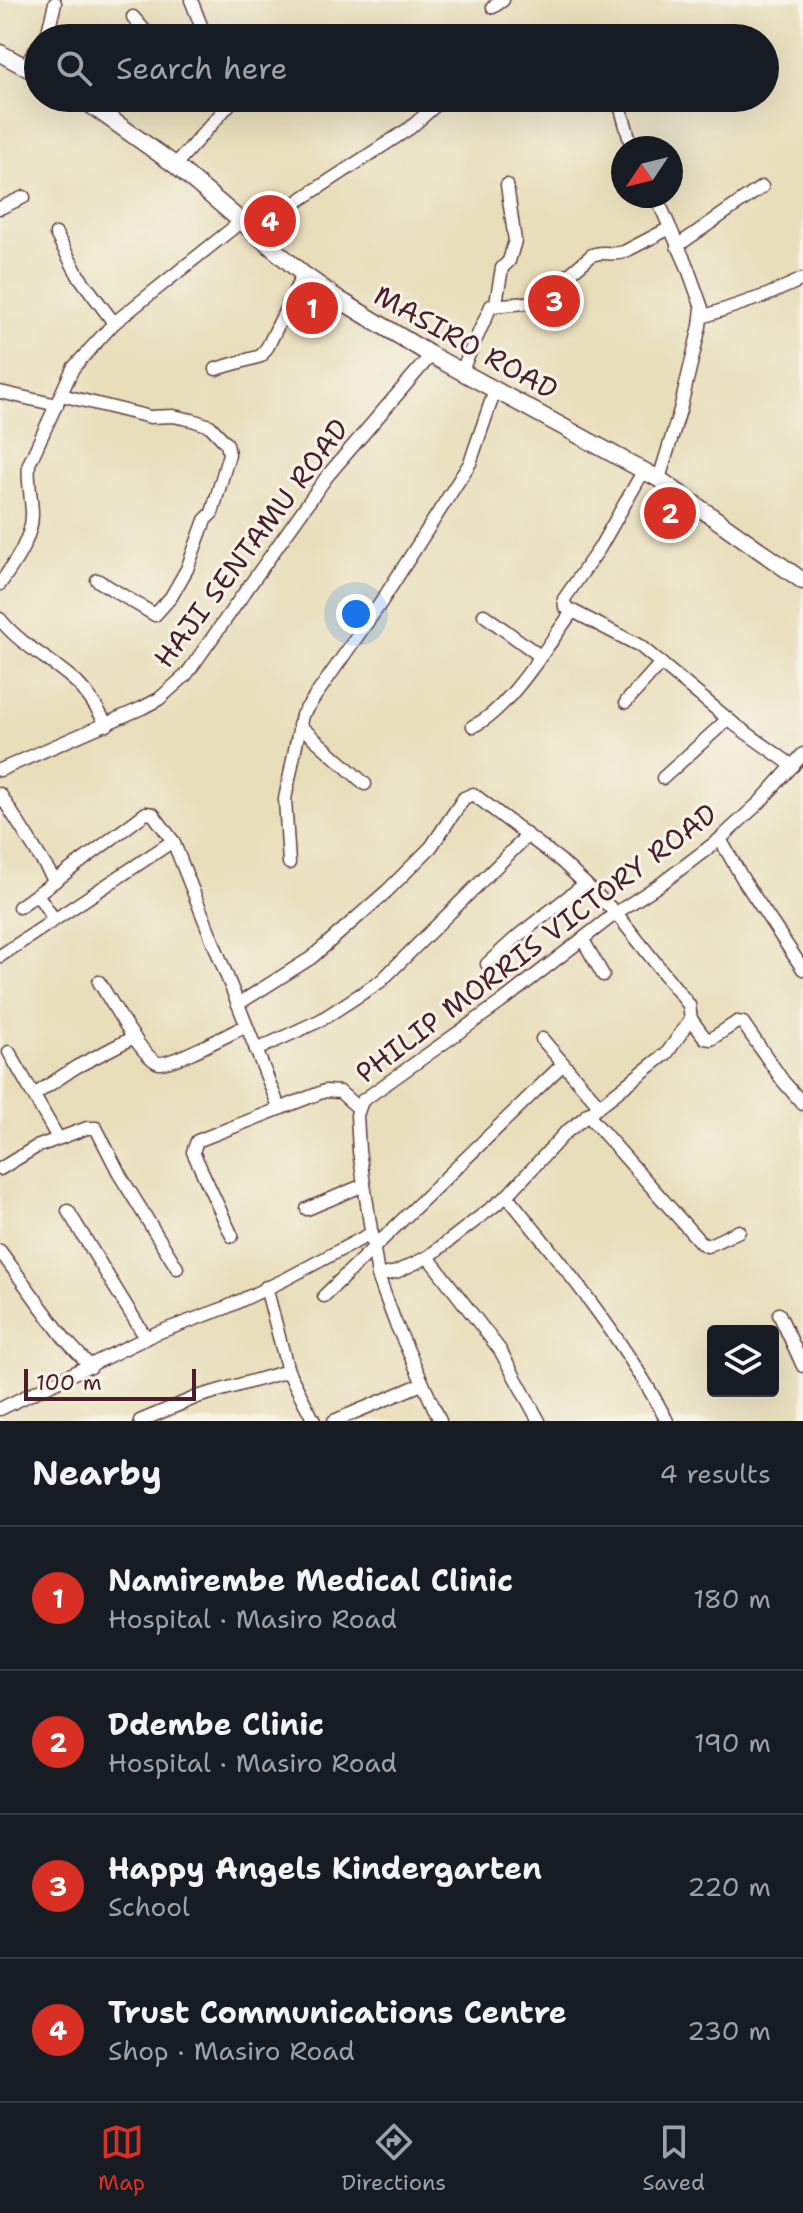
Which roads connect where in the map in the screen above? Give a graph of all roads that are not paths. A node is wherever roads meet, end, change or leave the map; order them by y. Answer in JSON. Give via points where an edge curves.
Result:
{"nodes":[{"id":1,"x":191,"y":0,"type":"edge"},
{"id":2,"x":55,"y":3,"type":"dead end"},
{"id":3,"x":133,"y":17,"type":"dead end"},
{"id":4,"x":50,"y":24,"type":"edge"},
{"id":5,"x":139,"y":24,"type":"edge"},
{"id":6,"x":200,"y":24,"type":"edge"},
{"id":7,"x":0,"y":53,"type":"edge"},
{"id":8,"x":24,"y":66,"type":"edge"},
{"id":9,"x":103,"y":112,"type":"edge"},
{"id":10,"x":222,"y":112,"type":"edge"},
{"id":11,"x":427,"y":112,"type":"edge"},
{"id":12,"x":622,"y":112,"type":"edge"},
{"id":13,"x":629,"y":136,"type":"edge"},
{"id":14,"x":175,"y":165,"type":"junction"},
{"id":15,"x":507,"y":185,"type":"dead end"},
{"id":16,"x":762,"y":187,"type":"dead end"},
{"id":17,"x":24,"y":197,"type":"dead end"},
{"id":18,"x":0,"y":208,"type":"edge"},
{"id":19,"x":660,"y":208,"type":"edge"},
{"id":20,"x":248,"y":225,"type":"junction"},
{"id":21,"x":668,"y":229,"type":"junction"},
{"id":22,"x":56,"y":234,"type":"dead end"},
{"id":23,"x":677,"y":246,"type":"junction"},
{"id":24,"x":303,"y":274,"type":"junction"},
{"id":25,"x":803,"y":279,"type":"edge"},
{"id":26,"x":496,"y":303,"type":"junction"},
{"id":27,"x":702,"y":317,"type":"junction"},
{"id":28,"x":114,"y":323,"type":"junction"},
{"id":29,"x":431,"y":355,"type":"junction"},
{"id":30,"x":216,"y":369,"type":"dead end"},
{"id":31,"x":461,"y":372,"type":"junction"},
{"id":32,"x":495,"y":390,"type":"junction"},
{"id":33,"x":0,"y":392,"type":"edge"},
{"id":34,"x":59,"y":400,"type":"junction"},
{"id":35,"x":652,"y":475,"type":"junction"},
{"id":36,"x":97,"y":580,"type":"dead end"},
{"id":37,"x":803,"y":581,"type":"edge"},
{"id":38,"x":0,"y":584,"type":"edge"},
{"id":39,"x":572,"y":612,"type":"junction"},
{"id":40,"x":484,"y":615,"type":"dead end"},
{"id":41,"x":0,"y":619,"type":"edge"},
{"id":42,"x":540,"y":656,"type":"junction"},
{"id":43,"x":661,"y":663,"type":"junction"},
{"id":44,"x":626,"y":702,"type":"dead end"},
{"id":45,"x":728,"y":719,"type":"junction"},
{"id":46,"x":107,"y":725,"type":"junction"},
{"id":47,"x":299,"y":725,"type":"junction"},
{"id":48,"x":473,"y":726,"type":"dead end"},
{"id":49,"x":803,"y":754,"type":"edge"},
{"id":50,"x":793,"y":766,"type":"junction"},
{"id":51,"x":0,"y":770,"type":"edge"},
{"id":52,"x":663,"y":778,"type":"dead end"},
{"id":53,"x":365,"y":784,"type":"dead end"},
{"id":54,"x":0,"y":794,"type":"edge"},
{"id":55,"x":527,"y":836,"type":"junction"},
{"id":56,"x":720,"y":839,"type":"junction"},
{"id":57,"x":173,"y":841,"type":"junction"},
{"id":58,"x":289,"y":863,"type":"dead end"},
{"id":59,"x":55,"y":881,"type":"junction"},
{"id":60,"x":585,"y":884,"type":"junction"},
{"id":61,"x":37,"y":894,"type":"junction"},
{"id":62,"x":19,"y":907,"type":"dead end"},
{"id":63,"x":616,"y":913,"type":"junction"},
{"id":64,"x":54,"y":919,"type":"junction"},
{"id":65,"x":583,"y":940,"type":"junction"},
{"id":66,"x":0,"y":956,"type":"edge"},
{"id":67,"x":801,"y":962,"type":"edge"},
{"id":68,"x":487,"y":964,"type":"dead end"},
{"id":69,"x":603,"y":975,"type":"dead end"},
{"id":70,"x":99,"y":982,"type":"dead end"},
{"id":71,"x":238,"y":1004,"type":"junction"},
{"id":72,"x":691,"y":1019,"type":"junction"},
{"id":73,"x":246,"y":1026,"type":"junction"},
{"id":74,"x":134,"y":1037,"type":"junction"},
{"id":75,"x":542,"y":1039,"type":"dead end"},
{"id":76,"x":256,"y":1050,"type":"junction"},
{"id":77,"x":9,"y":1052,"type":"dead end"},
{"id":78,"x":563,"y":1064,"type":"junction"},
{"id":79,"x":34,"y":1095,"type":"junction"},
{"id":80,"x":598,"y":1104,"type":"junction"},
{"id":81,"x":803,"y":1104,"type":"edge"},
{"id":82,"x":279,"y":1107,"type":"junction"},
{"id":83,"x":358,"y":1108,"type":"junction"},
{"id":84,"x":587,"y":1114,"type":"junction"},
{"id":85,"x":58,"y":1138,"type":"junction"},
{"id":86,"x":0,"y":1169,"type":"edge"},
{"id":87,"x":364,"y":1185,"type":"junction"},
{"id":88,"x":507,"y":1196,"type":"junction"},
{"id":89,"x":307,"y":1209,"type":"dead end"},
{"id":90,"x":68,"y":1211,"type":"dead end"},
{"id":91,"x":739,"y":1231,"type":"dead end"},
{"id":92,"x":372,"y":1233,"type":"junction"},
{"id":93,"x":232,"y":1236,"type":"dead end"},
{"id":94,"x":1,"y":1254,"type":"edge"},
{"id":95,"x":428,"y":1257,"type":"junction"},
{"id":96,"x":177,"y":1268,"type":"dead end"},
{"id":97,"x":378,"y":1276,"type":"junction"},
{"id":98,"x":266,"y":1287,"type":"junction"},
{"id":99,"x":324,"y":1296,"type":"dead end"},
{"id":100,"x":779,"y":1314,"type":"dead end"},
{"id":101,"x":146,"y":1338,"type":"junction"},
{"id":102,"x":803,"y":1366,"type":"edge"},
{"id":103,"x":91,"y":1367,"type":"junction"},
{"id":104,"x":288,"y":1371,"type":"junction"},
{"id":105,"x":422,"y":1384,"type":"junction"},
{"id":106,"x":0,"y":1409,"type":"edge"},
{"id":107,"x":140,"y":1421,"type":"edge"},
{"id":108,"x":314,"y":1421,"type":"edge"},
{"id":109,"x":334,"y":1421,"type":"edge"},
{"id":110,"x":440,"y":1421,"type":"edge"},
{"id":111,"x":539,"y":1421,"type":"edge"},
{"id":112,"x":667,"y":1421,"type":"edge"}],
"edges":[{"from":1,"to":6,"type":"street"},
{"from":2,"to":4,"type":"street"},
{"from":3,"to":5,"type":"street"},
{"from":7,"to":8,"type":"main road"},
{"from":9,"to":14,"type":"main road","name":"MASIRO ROAD"},
{"from":10,"to":14,"type":"street"},
{"from":11,"to":20,"type":"street","via":[[402,133]]},
{"from":12,"to":13,"type":"street"},
{"from":14,"to":20,"type":"main road","name":"MASIRO ROAD"},
{"from":15,"to":26,"type":"street","via":[[515,241],[502,268]]},
{"from":16,"to":23,"type":"street"},
{"from":17,"to":18,"type":"street"},
{"from":19,"to":21,"type":"street"},
{"from":20,"to":24,"type":"main road","name":"MASIRO ROAD"},
{"from":20,"to":28,"type":"street"},
{"from":21,"to":23,"type":"street"},
{"from":21,"to":26,"type":"street","via":[[624,252],[592,255],[536,301]]},
{"from":22,"to":28,"type":"street"},
{"from":23,"to":27,"type":"street","via":[[700,299]]},
{"from":24,"to":29,"type":"main road","name":"MASIRO ROAD"},
{"from":24,"to":30,"type":"street","via":[[261,356]]},
{"from":25,"to":27,"type":"street"},
{"from":26,"to":31,"type":"street"},
{"from":27,"to":35,"type":"street","via":[[680,410]]},
{"from":28,"to":34,"type":"street","via":[[73,368]]},
{"from":29,"to":31,"type":"main road","name":"MASIRO ROAD"},
{"from":29,"to":46,"type":"street","name":"HAJI SENTAMU ROAD","via":[[328,475],[186,675],[159,699]]},
{"from":31,"to":32,"type":"main road","name":"MASIRO ROAD"},
{"from":32,"to":35,"type":"main road","name":"MASIRO ROAD"},
{"from":32,"to":47,"type":"street","via":[[465,472]]},
{"from":33,"to":34,"type":"street"},
{"from":34,"to":36,"type":"street","via":[[201,423],[227,444],[220,492],[187,569],[155,615]]},
{"from":34,"to":38,"type":"street","via":[[29,464],[32,525]]},
{"from":35,"to":37,"type":"main road","name":"MASIRO ROAD"},
{"from":35,"to":39,"type":"street","via":[[564,599]]},
{"from":39,"to":42,"type":"street"},
{"from":39,"to":43,"type":"street","via":[[631,641]]},
{"from":40,"to":42,"type":"street"},
{"from":41,"to":46,"type":"street","via":[[76,683]]},
{"from":42,"to":48,"type":"street","via":[[491,714]]},
{"from":43,"to":44,"type":"street"},
{"from":43,"to":45,"type":"street"},
{"from":45,"to":50,"type":"street"},
{"from":45,"to":52,"type":"street"},
{"from":46,"to":51,"type":"street","name":"HAJI SENTAMU ROAD"},
{"from":47,"to":53,"type":"street"},
{"from":47,"to":58,"type":"street","via":[[285,799]]},
{"from":49,"to":50,"type":"street","name":"PHILIP MORRIS VICTORY ROAD"},
{"from":50,"to":56,"type":"street","name":"PHILIP MORRIS VICTORY ROAD"},
{"from":54,"to":59,"type":"street"},
{"from":55,"to":60,"type":"street"},
{"from":55,"to":71,"type":"street","via":[[478,795],[468,795],[431,847],[387,891],[311,958]]},
{"from":55,"to":76,"type":"street","via":[[381,981],[321,1020]]},
{"from":56,"to":63,"type":"street","name":"PHILIP MORRIS VICTORY ROAD"},
{"from":56,"to":67,"type":"street"},
{"from":57,"to":59,"type":"street","via":[[153,814],[146,813]]},
{"from":57,"to":64,"type":"street"},
{"from":57,"to":71,"type":"street"},
{"from":59,"to":61,"type":"street"},
{"from":60,"to":63,"type":"street"},
{"from":60,"to":68,"type":"street"},
{"from":61,"to":62,"type":"street"},
{"from":61,"to":64,"type":"street"},
{"from":63,"to":65,"type":"street","name":"PHILIP MORRIS VICTORY ROAD"},
{"from":63,"to":72,"type":"street","via":[[684,996]]},
{"from":64,"to":66,"type":"street"},
{"from":65,"to":69,"type":"street"},
{"from":65,"to":83,"type":"street","name":"PHILIP MORRIS VICTORY ROAD","via":[[367,1095]]},
{"from":70,"to":74,"type":"street"},
{"from":71,"to":73,"type":"street"},
{"from":72,"to":80,"type":"street","via":[[667,1053]]},
{"from":72,"to":81,"type":"street","via":[[708,1039],[743,1023]]},
{"from":73,"to":74,"type":"street","via":[[165,1062],[153,1060]]},
{"from":73,"to":76,"type":"street"},
{"from":74,"to":79,"type":"street"},
{"from":75,"to":78,"type":"street"},
{"from":76,"to":82,"type":"street"},
{"from":77,"to":79,"type":"street"},
{"from":78,"to":80,"type":"street"},
{"from":78,"to":99,"type":"street"},
{"from":79,"to":85,"type":"street"},
{"from":80,"to":84,"type":"street"},
{"from":82,"to":83,"type":"street","via":[[332,1090]]},
{"from":82,"to":93,"type":"street","via":[[194,1145]]},
{"from":83,"to":87,"type":"street","name":"PHILIP MORRIS VICTORY ROAD"},
{"from":84,"to":88,"type":"street"},
{"from":84,"to":91,"type":"street","via":[[701,1243],[707,1246]]},
{"from":85,"to":86,"type":"street"},
{"from":85,"to":96,"type":"street","via":[[92,1127],[99,1130]]},
{"from":87,"to":89,"type":"street"},
{"from":87,"to":92,"type":"street","name":"PHILIP MORRIS VICTORY ROAD"},
{"from":88,"to":95,"type":"street"},
{"from":88,"to":112,"type":"street","via":[[627,1353]]},
{"from":90,"to":101,"type":"street"},
{"from":92,"to":97,"type":"street","name":"PHILIP MORRIS VICTORY ROAD"},
{"from":92,"to":98,"type":"street"},
{"from":94,"to":103,"type":"street"},
{"from":95,"to":97,"type":"street"},
{"from":95,"to":111,"type":"street","via":[[500,1350]]},
{"from":97,"to":105,"type":"street","name":"PHILIP MORRIS VICTORY ROAD"},
{"from":98,"to":101,"type":"street"},
{"from":98,"to":104,"type":"street"},
{"from":100,"to":102,"type":"street"},
{"from":101,"to":103,"type":"street"},
{"from":103,"to":106,"type":"street"},
{"from":104,"to":107,"type":"street","via":[[197,1397]]},
{"from":104,"to":108,"type":"street"},
{"from":105,"to":109,"type":"street"},
{"from":105,"to":110,"type":"street","name":"PHILIP MORRIS VICTORY ROAD"}]}
